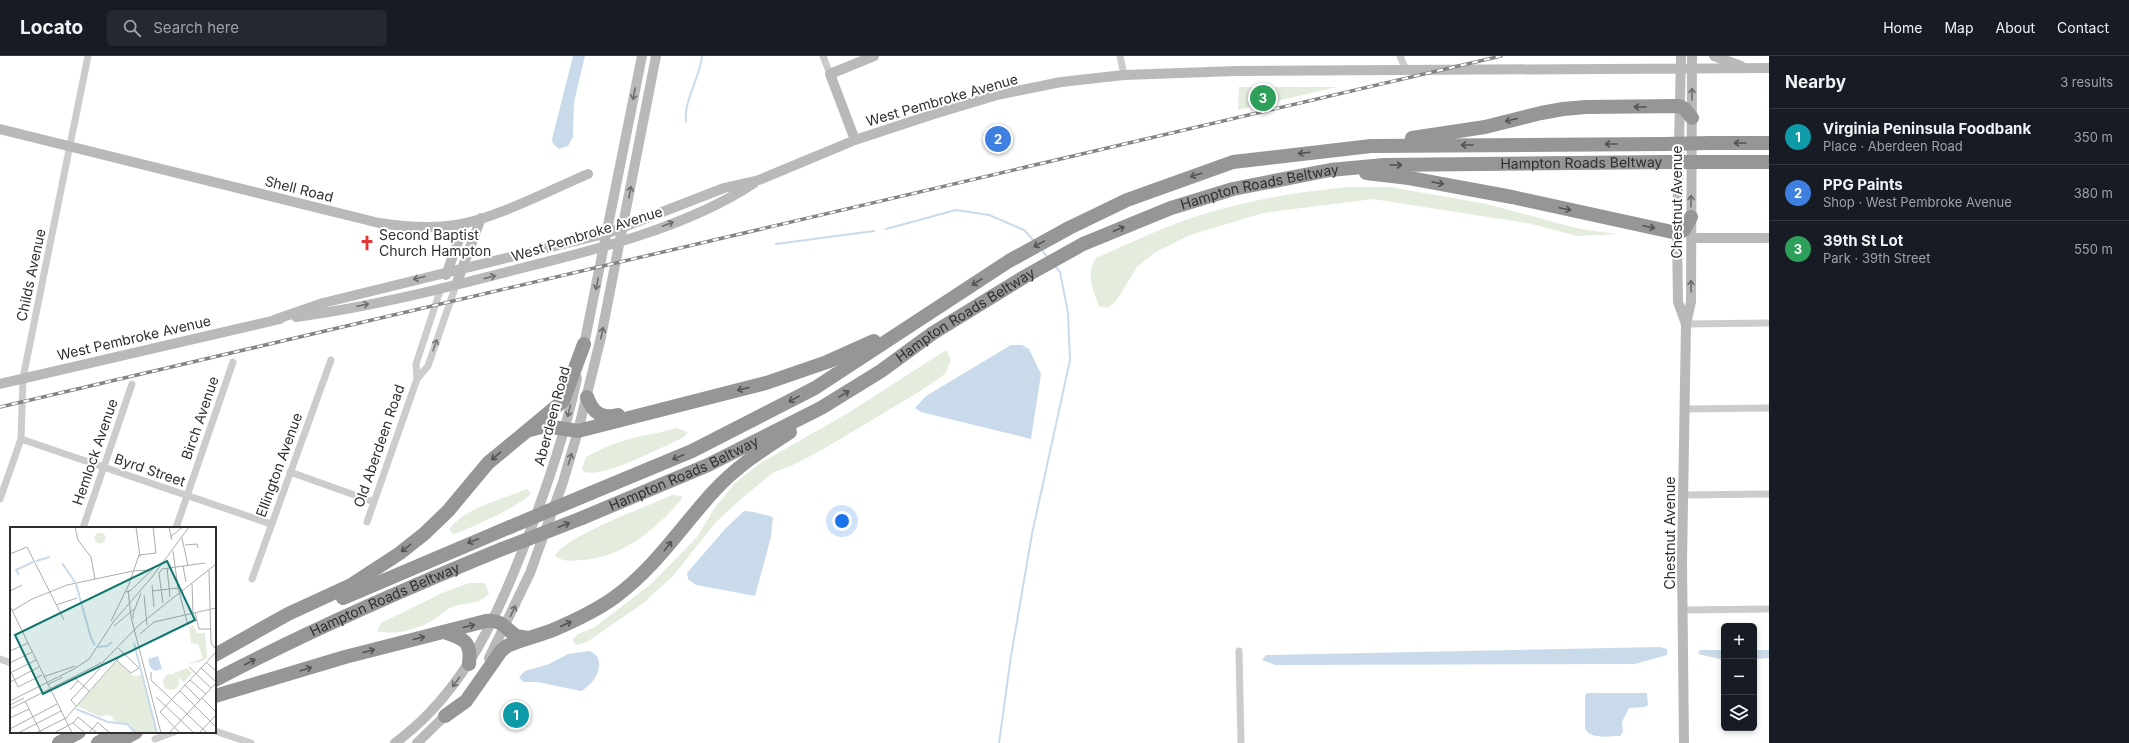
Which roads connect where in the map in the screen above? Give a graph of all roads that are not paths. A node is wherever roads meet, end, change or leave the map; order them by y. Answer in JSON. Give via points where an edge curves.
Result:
{"nodes":[{"id":1,"x":88,"y":56,"type":"edge"},
{"id":2,"x":642,"y":56,"type":"edge"},
{"id":3,"x":656,"y":56,"type":"edge"},
{"id":4,"x":823,"y":56,"type":"edge"},
{"id":5,"x":874,"y":56,"type":"edge"},
{"id":6,"x":1120,"y":56,"type":"edge"},
{"id":7,"x":1400,"y":56,"type":"edge"},
{"id":8,"x":1681,"y":56,"type":"edge"},
{"id":9,"x":1692,"y":56,"type":"edge"},
{"id":10,"x":1714,"y":56,"type":"edge"},
{"id":11,"x":1749,"y":68,"type":"junction"},
{"id":12,"x":1769,"y":68,"type":"edge"},
{"id":13,"x":1680,"y":69,"type":"junction"},
{"id":14,"x":1692,"y":69,"type":"junction"},
{"id":15,"x":1406,"y":70,"type":"junction"},
{"id":16,"x":830,"y":74,"type":"junction"},
{"id":17,"x":1124,"y":75,"type":"junction"},
{"id":18,"x":1679,"y":106,"type":"junction"},
{"id":19,"x":1692,"y":118,"type":"junction"},
{"id":20,"x":0,"y":128,"type":"edge"},
{"id":21,"x":855,"y":140,"type":"junction"},
{"id":22,"x":1769,"y":143,"type":"edge"},
{"id":23,"x":71,"y":146,"type":"junction"},
{"id":24,"x":1342,"y":149,"type":"junction"},
{"id":25,"x":1769,"y":162,"type":"edge"},
{"id":26,"x":1330,"y":170,"type":"junction"},
{"id":27,"x":588,"y":174,"type":"dead end"},
{"id":28,"x":759,"y":180,"type":"junction"},
{"id":29,"x":1691,"y":217,"type":"junction"},
{"id":30,"x":482,"y":218,"type":"junction"},
{"id":31,"x":465,"y":223,"type":"junction"},
{"id":32,"x":622,"y":228,"type":"junction"},
{"id":33,"x":608,"y":233,"type":"junction"},
{"id":34,"x":1677,"y":233,"type":"junction"},
{"id":35,"x":1691,"y":238,"type":"junction"},
{"id":36,"x":1769,"y":238,"type":"edge"},
{"id":37,"x":620,"y":241,"type":"junction"},
{"id":38,"x":605,"y":246,"type":"junction"},
{"id":39,"x":463,"y":268,"type":"junction"},
{"id":40,"x":447,"y":271,"type":"junction"},
{"id":41,"x":456,"y":285,"type":"junction"},
{"id":42,"x":441,"y":288,"type":"junction"},
{"id":43,"x":274,"y":320,"type":"junction"},
{"id":44,"x":1769,"y":323,"type":"edge"},
{"id":45,"x":1686,"y":324,"type":"junction"},
{"id":46,"x":910,"y":326,"type":"junction"},
{"id":47,"x":584,"y":344,"type":"junction"},
{"id":48,"x":331,"y":360,"type":"dead end"},
{"id":49,"x":233,"y":362,"type":"dead end"},
{"id":50,"x":23,"y":378,"type":"junction"},
{"id":51,"x":417,"y":379,"type":"junction"},
{"id":52,"x":0,"y":384,"type":"edge"},
{"id":53,"x":132,"y":384,"type":"dead end"},
{"id":54,"x":587,"y":397,"type":"junction"},
{"id":55,"x":691,"y":401,"type":"junction"},
{"id":56,"x":821,"y":408,"type":"junction"},
{"id":57,"x":1769,"y":408,"type":"edge"},
{"id":58,"x":1686,"y":409,"type":"junction"},
{"id":59,"x":572,"y":430,"type":"junction"},
{"id":60,"x":527,"y":431,"type":"junction"},
{"id":61,"x":21,"y":439,"type":"junction"},
{"id":62,"x":103,"y":468,"type":"junction"},
{"id":63,"x":290,"y":472,"type":"junction"},
{"id":64,"x":1769,"y":494,"type":"edge"},
{"id":65,"x":1684,"y":495,"type":"junction"},
{"id":66,"x":187,"y":497,"type":"junction"},
{"id":67,"x":0,"y":499,"type":"edge"},
{"id":68,"x":374,"y":502,"type":"junction"},
{"id":69,"x":367,"y":522,"type":"dead end"},
{"id":70,"x":271,"y":524,"type":"junction"},
{"id":71,"x":83,"y":527,"type":"edge"},
{"id":72,"x":176,"y":527,"type":"edge"},
{"id":73,"x":252,"y":579,"type":"dead end"},
{"id":74,"x":1769,"y":609,"type":"edge"},
{"id":75,"x":1684,"y":610,"type":"junction"},
{"id":76,"x":500,"y":623,"type":"junction"},
{"id":77,"x":444,"y":632,"type":"junction"},
{"id":78,"x":529,"y":638,"type":"junction"},
{"id":79,"x":1240,"y":651,"type":"dead end"},
{"id":80,"x":216,"y":654,"type":"edge"},
{"id":81,"x":216,"y":655,"type":"edge"},
{"id":82,"x":0,"y":659,"type":"edge"},
{"id":83,"x":10,"y":663,"type":"edge"},
{"id":84,"x":469,"y":664,"type":"junction"},
{"id":85,"x":216,"y":679,"type":"edge"},
{"id":86,"x":216,"y":696,"type":"edge"},
{"id":87,"x":445,"y":716,"type":"junction"},
{"id":88,"x":216,"y":731,"type":"edge"},
{"id":89,"x":77,"y":733,"type":"edge"},
{"id":90,"x":116,"y":733,"type":"edge"},
{"id":91,"x":134,"y":733,"type":"edge"},
{"id":92,"x":171,"y":733,"type":"edge"},
{"id":93,"x":155,"y":739,"type":"dead end"},
{"id":94,"x":59,"y":743,"type":"edge"},
{"id":95,"x":98,"y":743,"type":"edge"},
{"id":96,"x":116,"y":743,"type":"edge"},
{"id":97,"x":251,"y":743,"type":"edge"},
{"id":98,"x":395,"y":743,"type":"edge"},
{"id":99,"x":417,"y":743,"type":"edge"},
{"id":100,"x":1241,"y":743,"type":"edge"},
{"id":101,"x":1684,"y":743,"type":"edge"}],
"edges":[{"from":1,"to":23,"type":"street","name":"Childs Avenue"},
{"from":2,"to":33,"type":"main road","name":"Aberdeen Road","one_way":true},
{"from":32,"to":3,"type":"main road","name":"Aberdeen Road","one_way":true},
{"from":4,"to":16,"type":"street"},
{"from":5,"to":16,"type":"main road"},
{"from":6,"to":17,"type":"street"},
{"from":7,"to":15,"type":"street"},
{"from":8,"to":13,"type":"main road","name":"Chestnut Avenue"},
{"from":9,"to":14,"type":"main road","name":"Chestnut Avenue"},
{"from":10,"to":11,"type":"main road"},
{"from":11,"to":12,"type":"main road","name":"West Pembroke Avenue"},
{"from":11,"to":14,"type":"main road","name":"West Pembroke Avenue"},
{"from":13,"to":14,"type":"main road","name":"West Pembroke Avenue"},
{"from":13,"to":15,"type":"main road","name":"West Pembroke Avenue"},
{"from":13,"to":18,"type":"main road","name":"Chestnut Avenue"},
{"from":19,"to":14,"type":"main road","name":"Chestnut Avenue","one_way":true},
{"from":15,"to":17,"type":"main road","name":"West Pembroke Avenue","via":[[1236,71]]},
{"from":16,"to":21,"type":"main road"},
{"from":17,"to":21,"type":"main road","name":"West Pembroke Avenue","via":[[1061,82],[997,95]]},
{"from":18,"to":19,"type":"highway"},
{"from":18,"to":24,"type":"highway","one_way":true,"via":[[1563,109],[1477,128]]},
{"from":18,"to":34,"type":"main road","name":"Chestnut Avenue"},
{"from":29,"to":19,"type":"main road","name":"Chestnut Avenue","one_way":true},
{"from":20,"to":23,"type":"main road","name":"Shell Road"},
{"from":21,"to":28,"type":"main road","name":"West Pembroke Avenue"},
{"from":22,"to":24,"type":"highway","name":"Hampton Roads Beltway","one_way":true,"bridge":true,"via":[[1413,145]]},
{"from":23,"to":31,"type":"main road","name":"Shell Road","via":[[379,223],[427,228]]},
{"from":23,"to":50,"type":"street","name":"Childs Avenue"},
{"from":24,"to":46,"type":"highway","name":"Hampton Roads Beltway","one_way":true,"via":[[1233,162],[1126,200],[1009,261]]},
{"from":26,"to":25,"type":"highway","name":"Hampton Roads Beltway","one_way":true,"bridge":true,"via":[[1384,165]]},
{"from":26,"to":34,"type":"highway","one_way":true,"via":[[1409,178],[1512,197]]},
{"from":56,"to":26,"type":"highway","name":"Hampton Roads Beltway","one_way":true,"via":[[881,371],[940,329],[1083,244],[1171,208],[1233,189]]},
{"from":27,"to":30,"type":"main road","name":"Shell Road"},
{"from":28,"to":32,"type":"main road","name":"West Pembroke Avenue","via":[[724,188]]},
{"from":37,"to":28,"type":"main road","name":"West Pembroke Avenue","one_way":true,"via":[[731,199]]},
{"from":29,"to":34,"type":"highway","via":[[1684,230]]},
{"from":29,"to":35,"type":"main road","name":"Chestnut Avenue"},
{"from":30,"to":31,"type":"main road","name":"Shell Road"},
{"from":30,"to":39,"type":"main road","name":"Old Aberdeen Road"},
{"from":31,"to":40,"type":"main road","name":"Old Aberdeen Road"},
{"from":32,"to":33,"type":"main road","name":"West Pembroke Avenue"},
{"from":32,"to":37,"type":"main road","name":"Aberdeen Road"},
{"from":33,"to":38,"type":"main road","name":"Aberdeen Road"},
{"from":33,"to":39,"type":"main road","name":"West Pembroke Avenue"},
{"from":34,"to":45,"type":"main road","name":"Chestnut Avenue","via":[[1678,302]]},
{"from":35,"to":36,"type":"main road"},
{"from":45,"to":35,"type":"main road","name":"Chestnut Avenue","one_way":true,"via":[[1691,302]]},
{"from":37,"to":38,"type":"main road","name":"West Pembroke Avenue"},
{"from":54,"to":37,"type":"main road","name":"Aberdeen Road","one_way":true},
{"from":41,"to":38,"type":"main road","name":"West Pembroke Avenue","one_way":true},
{"from":38,"to":47,"type":"main road","name":"Aberdeen Road","one_way":true},
{"from":39,"to":40,"type":"main road","name":"West Pembroke Avenue"},
{"from":39,"to":41,"type":"main road","name":"Old Aberdeen Road"},
{"from":40,"to":42,"type":"main road","name":"Old Aberdeen Road"},
{"from":40,"to":43,"type":"main road","name":"West Pembroke Avenue","one_way":true,"via":[[323,303]]},
{"from":41,"to":42,"type":"main road","name":"West Pembroke Avenue"},
{"from":51,"to":41,"type":"street","name":"Old Aberdeen Road","one_way":true,"via":[[428,366]]},
{"from":43,"to":42,"type":"main road","name":"West Pembroke Avenue","one_way":true,"via":[[325,313]]},
{"from":42,"to":51,"type":"street","name":"Old Aberdeen Road","via":[[416,364]]},
{"from":43,"to":50,"type":"main road","name":"West Pembroke Avenue"},
{"from":44,"to":45,"type":"street"},
{"from":45,"to":58,"type":"main road","name":"Chestnut Avenue"},
{"from":46,"to":55,"type":"highway","one_way":true,"via":[[800,372]]},
{"from":46,"to":81,"type":"highway","name":"Hampton Roads Beltway","one_way":true,"bridge":true,"via":[[815,388],[692,451],[428,560]]},
{"from":47,"to":59,"type":"main road","name":"Aberdeen Road","one_way":true},
{"from":47,"to":60,"type":"highway","via":[[573,370],[566,397]]},
{"from":48,"to":63,"type":"street","name":"Ellington Avenue"},
{"from":49,"to":66,"type":"street","name":"Birch Avenue"},
{"from":50,"to":52,"type":"main road","name":"West Pembroke Avenue"},
{"from":50,"to":61,"type":"street","name":"Childs Avenue"},
{"from":51,"to":68,"type":"street","name":"Old Aberdeen Road"},
{"from":53,"to":62,"type":"street","name":"Hemlock Avenue"},
{"from":54,"to":55,"type":"highway","via":[[593,410],[605,417]]},
{"from":54,"to":59,"type":"main road","name":"Aberdeen Road"},
{"from":55,"to":59,"type":"highway"},
{"from":78,"to":56,"type":"highway","one_way":true,"via":[[582,617],[614,598],[638,579],[661,555],[732,473]]},
{"from":85,"to":56,"type":"highway","name":"Hampton Roads Beltway","one_way":true,"bridge":true,"via":[[270,651],[389,596],[708,465]]},
{"from":57,"to":58,"type":"street"},
{"from":58,"to":65,"type":"main road","name":"Chestnut Avenue"},
{"from":59,"to":60,"type":"highway","via":[[543,426]]},
{"from":59,"to":76,"type":"main road","name":"Aberdeen Road","via":[[514,572]]},
{"from":76,"to":59,"type":"main road","name":"Aberdeen Road","one_way":true,"via":[[530,573]]},
{"from":60,"to":80,"type":"highway","one_way":true,"via":[[488,463],[448,510],[400,553],[351,585],[288,614]]},
{"from":61,"to":62,"type":"street","name":"Byrd Street"},
{"from":61,"to":67,"type":"street","name":"Childs Avenue"},
{"from":62,"to":66,"type":"street","name":"Byrd Street"},
{"from":62,"to":71,"type":"street","name":"Hemlock Avenue"},
{"from":63,"to":68,"type":"street"},
{"from":63,"to":70,"type":"street","name":"Ellington Avenue"},
{"from":64,"to":65,"type":"street"},
{"from":65,"to":75,"type":"main road","name":"Chestnut Avenue"},
{"from":66,"to":70,"type":"street","name":"Byrd Street"},
{"from":66,"to":72,"type":"street","name":"Birch Avenue"},
{"from":68,"to":69,"type":"street","name":"Old Aberdeen Road"},
{"from":70,"to":73,"type":"street","name":"Ellington Avenue"},
{"from":74,"to":75,"type":"street"},
{"from":75,"to":101,"type":"main road","name":"Chestnut Avenue"},
{"from":77,"to":76,"type":"highway","one_way":true},
{"from":76,"to":78,"type":"highway","via":[[516,636]]},
{"from":76,"to":84,"type":"main road","name":"Aberdeen Road"},
{"from":76,"to":87,"type":"main road","name":"Aberdeen Road","via":[[484,667]]},
{"from":77,"to":84,"type":"highway","via":[[467,643],[470,653]]},
{"from":86,"to":77,"type":"highway","one_way":true,"via":[[345,657]]},
{"from":78,"to":87,"type":"highway","via":[[503,649],[466,701]]},
{"from":79,"to":100,"type":"street"},
{"from":82,"to":83,"type":"street"},
{"from":84,"to":98,"type":"main road","name":"Aberdeen Road","one_way":true,"via":[[428,714]]},
{"from":87,"to":99,"type":"main road","name":"Aberdeen Road"},
{"from":88,"to":97,"type":"street"},
{"from":89,"to":94,"type":"highway"},
{"from":90,"to":95,"type":"highway"},
{"from":91,"to":96,"type":"highway"},
{"from":92,"to":93,"type":"street"}]}
